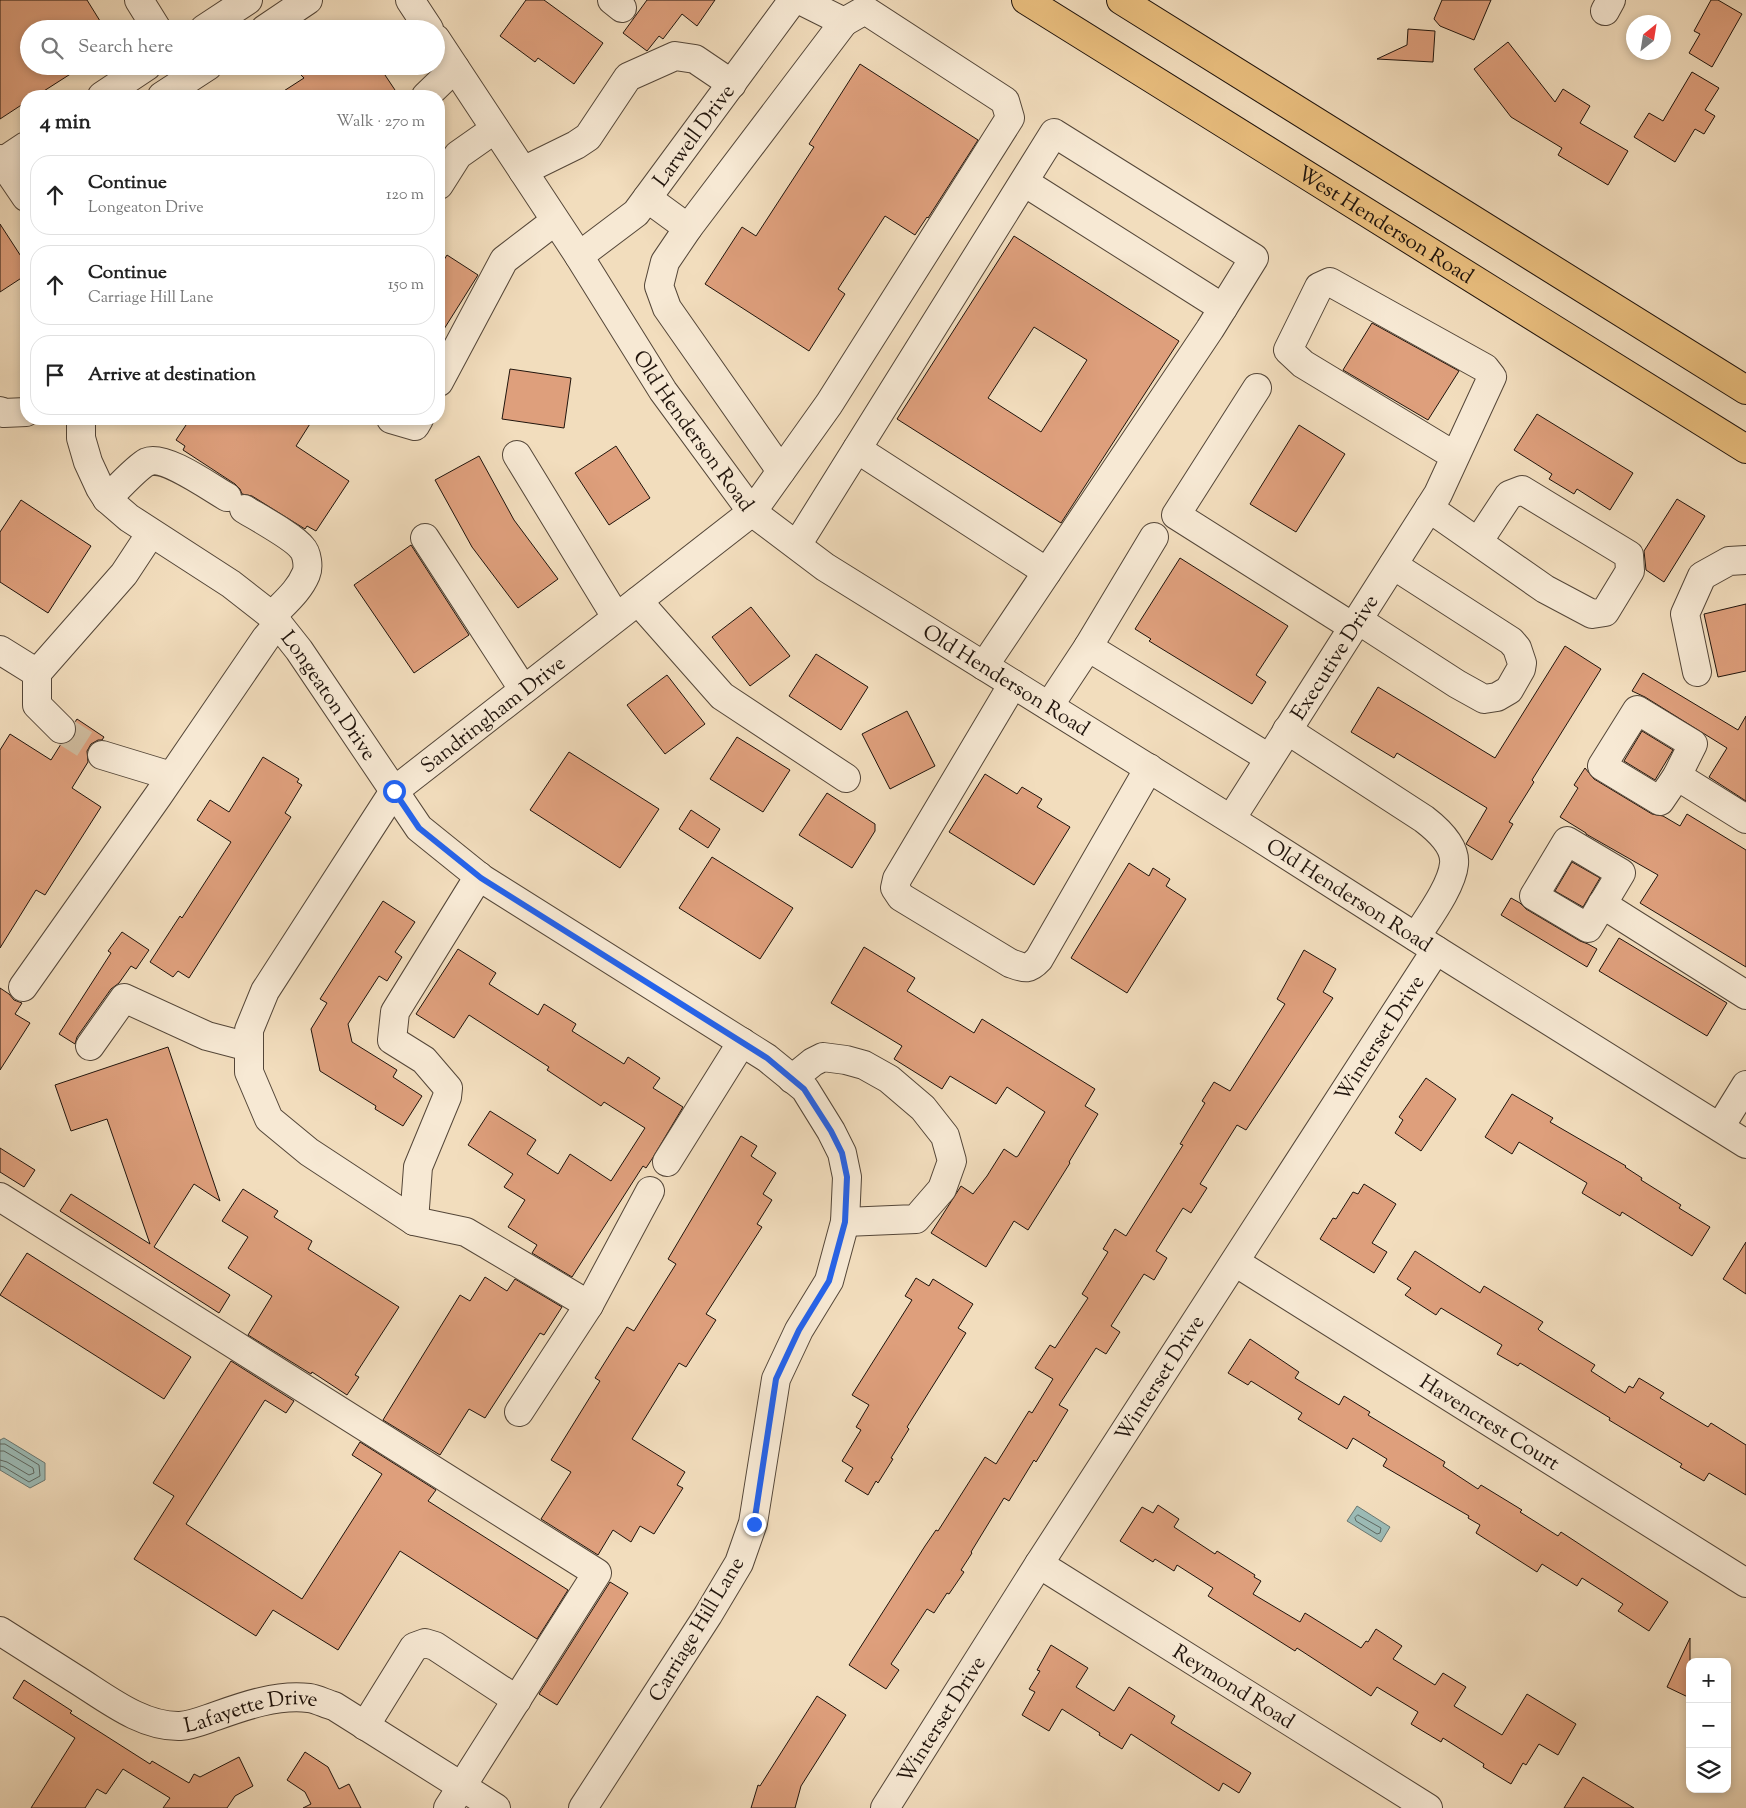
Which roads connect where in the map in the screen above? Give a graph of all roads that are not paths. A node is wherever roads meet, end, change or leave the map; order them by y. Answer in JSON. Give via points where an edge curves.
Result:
{"nodes":[{"id":1,"x":139,"y":0,"type":"edge"},
{"id":2,"x":248,"y":0,"type":"edge"},
{"id":3,"x":308,"y":0,"type":"edge"},
{"id":4,"x":410,"y":0,"type":"edge"},
{"id":5,"x":1026,"y":0,"type":"edge"},
{"id":6,"x":1121,"y":0,"type":"edge"},
{"id":7,"x":790,"y":2,"type":"edge"},
{"id":8,"x":151,"y":20,"type":"edge"},
{"id":9,"x":218,"y":20,"type":"edge"},
{"id":10,"x":278,"y":20,"type":"edge"},
{"id":11,"x":423,"y":20,"type":"edge"},
{"id":12,"x":844,"y":22,"type":"junction"},
{"id":13,"x":445,"y":53,"type":"edge"},
{"id":14,"x":455,"y":68,"type":"junction"},
{"id":15,"x":134,"y":75,"type":"edge"},
{"id":16,"x":192,"y":77,"type":"edge"},
{"id":17,"x":732,"y":84,"type":"junction"},
{"id":18,"x":111,"y":90,"type":"edge"},
{"id":19,"x":171,"y":90,"type":"edge"},
{"id":20,"x":432,"y":90,"type":"edge"},
{"id":21,"x":495,"y":129,"type":"junction"},
{"id":22,"x":20,"y":149,"type":"edge"},
{"id":23,"x":1,"y":160,"type":"edge"},
{"id":24,"x":523,"y":171,"type":"junction"},
{"id":25,"x":445,"y":176,"type":"edge"},
{"id":26,"x":1024,"y":182,"type":"junction"},
{"id":27,"x":20,"y":184,"type":"edge"},
{"id":28,"x":647,"y":198,"type":"junction"},
{"id":29,"x":555,"y":221,"type":"junction"},
{"id":30,"x":688,"y":228,"type":"junction"},
{"id":31,"x":579,"y":256,"type":"junction"},
{"id":32,"x":1223,"y":308,"type":"junction"},
{"id":33,"x":445,"y":371,"type":"edge"},
{"id":34,"x":1257,"y":388,"type":"dead end"},
{"id":35,"x":1746,"y":390,"type":"edge"},
{"id":36,"x":81,"y":425,"type":"edge"},
{"id":37,"x":857,"y":449,"type":"junction"},
{"id":38,"x":1746,"y":450,"type":"edge"},
{"id":39,"x":517,"y":455,"type":"dead end"},
{"id":40,"x":1455,"y":456,"type":"junction"},
{"id":41,"x":781,"y":471,"type":"junction"},
{"id":42,"x":107,"y":498,"type":"junction"},
{"id":43,"x":1433,"y":501,"type":"junction"},
{"id":44,"x":752,"y":512,"type":"junction"},
{"id":45,"x":151,"y":533,"type":"junction"},
{"id":46,"x":1154,"y":537,"type":"dead end"},
{"id":47,"x":425,"y":538,"type":"dead end"},
{"id":48,"x":1478,"y":542,"type":"junction"},
{"id":49,"x":797,"y":545,"type":"junction"},
{"id":50,"x":1746,"y":560,"type":"edge"},
{"id":51,"x":1393,"y":565,"type":"junction"},
{"id":52,"x":1047,"y":572,"type":"junction"},
{"id":53,"x":638,"y":600,"type":"junction"},
{"id":54,"x":616,"y":617,"type":"junction"},
{"id":55,"x":275,"y":620,"type":"junction"},
{"id":56,"x":1355,"y":623,"type":"junction"},
{"id":57,"x":1088,"y":647,"type":"junction"},
{"id":58,"x":0,"y":650,"type":"edge"},
{"id":59,"x":984,"y":666,"type":"junction"},
{"id":60,"x":1697,"y":672,"type":"dead end"},
{"id":61,"x":37,"y":673,"type":"junction"},
{"id":62,"x":1014,"y":684,"type":"junction"},
{"id":63,"x":523,"y":689,"type":"junction"},
{"id":64,"x":1049,"y":706,"type":"junction"},
{"id":65,"x":61,"y":729,"type":"tunnel mouth"},
{"id":66,"x":1287,"y":730,"type":"junction"},
{"id":67,"x":102,"y":755,"type":"tunnel mouth"},
{"id":68,"x":1269,"y":758,"type":"junction"},
{"id":69,"x":1149,"y":768,"type":"junction"},
{"id":70,"x":171,"y":776,"type":"junction"},
{"id":71,"x":1677,"y":776,"type":"dead end"},
{"id":72,"x":846,"y":778,"type":"dead end"},
{"id":73,"x":394,"y":791,"type":"junction"},
{"id":74,"x":1231,"y":819,"type":"junction"},
{"id":75,"x":1746,"y":819,"type":"edge"},
{"id":76,"x":479,"y":876,"type":"junction"},
{"id":77,"x":1602,"y":904,"type":"dead end"},
{"id":78,"x":1426,"y":943,"type":"junction"},
{"id":79,"x":23,"y":986,"type":"dead end"},
{"id":80,"x":1746,"y":994,"type":"edge"},
{"id":81,"x":742,"y":1042,"type":"junction"},
{"id":82,"x":90,"y":1046,"type":"dead end"},
{"id":83,"x":249,"y":1060,"type":"junction"},
{"id":84,"x":792,"y":1079,"type":"junction"},
{"id":85,"x":1746,"y":1085,"type":"edge"},
{"id":86,"x":1720,"y":1127,"type":"junction"},
{"id":87,"x":1746,"y":1144,"type":"edge"},
{"id":88,"x":666,"y":1162,"type":"dead end"},
{"id":89,"x":650,"y":1191,"type":"dead end"},
{"id":90,"x":0,"y":1197,"type":"edge"},
{"id":91,"x":414,"y":1222,"type":"junction"},
{"id":92,"x":845,"y":1222,"type":"junction"},
{"id":93,"x":1235,"y":1262,"type":"junction"},
{"id":94,"x":589,"y":1304,"type":"junction"},
{"id":95,"x":519,"y":1412,"type":"dead end"},
{"id":96,"x":1039,"y":1564,"type":"junction"},
{"id":97,"x":1746,"y":1582,"type":"edge"},
{"id":98,"x":0,"y":1631,"type":"edge"},
{"id":99,"x":517,"y":1700,"type":"junction"},
{"id":100,"x":365,"y":1726,"type":"junction"},
{"id":101,"x":455,"y":1797,"type":"edge"},
{"id":102,"x":496,"y":1808,"type":"edge"},
{"id":103,"x":583,"y":1808,"type":"edge"},
{"id":104,"x":885,"y":1808,"type":"edge"},
{"id":105,"x":1428,"y":1808,"type":"edge"}],
"edges":[{"from":1,"to":8,"type":"street"},
{"from":2,"to":9,"type":"street"},
{"from":3,"to":10,"type":"street"},
{"from":4,"to":11,"type":"street"},
{"from":5,"to":38,"type":"main road","name":"West Henderson Road"},
{"from":6,"to":35,"type":"main road"},
{"from":7,"to":12,"type":"street"},
{"from":7,"to":17,"type":"street","name":"Larwell Drive"},
{"from":12,"to":30,"type":"street"},
{"from":12,"to":41,"type":"street","name":"Sandringham Drive","via":[[865,10],[1005,100],[1010,118],[829,404]]},
{"from":13,"to":14,"type":"street","name":"Old Henderson Road"},
{"from":14,"to":20,"type":"street"},
{"from":14,"to":21,"type":"street","name":"Old Henderson Road"},
{"from":15,"to":18,"type":"street"},
{"from":16,"to":19,"type":"street"},
{"from":17,"to":24,"type":"street","via":[[695,59],[675,56],[628,77],[588,137]]},
{"from":17,"to":28,"type":"street","name":"Larwell Drive"},
{"from":21,"to":24,"type":"street","name":"Old Henderson Road"},
{"from":21,"to":25,"type":"street","via":[[458,155]]},
{"from":22,"to":23,"type":"street"},
{"from":23,"to":27,"type":"street"},
{"from":24,"to":29,"type":"street","name":"Old Henderson Road"},
{"from":26,"to":32,"type":"street"},
{"from":26,"to":32,"type":"street","via":[[1054,133],[1254,258]]},
{"from":26,"to":37,"type":"street"},
{"from":28,"to":30,"type":"street"},
{"from":28,"to":31,"type":"street","name":"Larwell Drive","via":[[636,213]]},
{"from":29,"to":31,"type":"street","name":"Old Henderson Road"},
{"from":29,"to":33,"type":"street","via":[[504,260]]},
{"from":30,"to":41,"type":"street","via":[[665,262],[659,286],[667,308]]},
{"from":31,"to":44,"type":"street","name":"Old Henderson Road","via":[[663,391]]},
{"from":32,"to":52,"type":"street"},
{"from":34,"to":56,"type":"street","via":[[1176,515]]},
{"from":36,"to":42,"type":"street","name":"Longeaton Drive","via":[[88,462]]},
{"from":37,"to":49,"type":"street"},
{"from":37,"to":52,"type":"street"},
{"from":39,"to":54,"type":"street"},
{"from":40,"to":40,"type":"street","name":"Executive Drive","via":[[1492,377],[1484,368],[1330,282],[1318,288],[1288,350],[1303,364]]},
{"from":40,"to":43,"type":"street","name":"Executive Drive"},
{"from":41,"to":44,"type":"street","name":"Sandringham Drive"},
{"from":42,"to":45,"type":"street","name":"Longeaton Drive"},
{"from":42,"to":55,"type":"street","via":[[145,463],[154,459],[168,463],[294,540],[303,548],[308,572]]},
{"from":43,"to":48,"type":"street"},
{"from":43,"to":51,"type":"street","name":"Executive Drive"},
{"from":44,"to":49,"type":"street","name":"Old Henderson Road"},
{"from":44,"to":53,"type":"street","name":"Sandringham Drive"},
{"from":45,"to":55,"type":"street","name":"Longeaton Drive","via":[[231,584]]},
{"from":45,"to":61,"type":"street","via":[[124,574]]},
{"from":46,"to":57,"type":"street"},
{"from":47,"to":63,"type":"street"},
{"from":48,"to":48,"type":"street","via":[[1545,589],[1592,614],[1605,612],[1630,571],[1629,555],[1522,490],[1509,495]]},
{"from":49,"to":59,"type":"street","name":"Old Henderson Road","via":[[825,567]]},
{"from":50,"to":60,"type":"street","via":[[1729,561],[1702,576],[1685,614]]},
{"from":51,"to":56,"type":"street","name":"Executive Drive"},
{"from":51,"to":56,"type":"street","via":[[1518,648],[1522,664],[1510,690],[1484,699]]},
{"from":52,"to":59,"type":"street"},
{"from":53,"to":54,"type":"street","name":"Sandringham Drive"},
{"from":53,"to":72,"type":"street","via":[[722,696]]},
{"from":54,"to":63,"type":"street","name":"Sandringham Drive"},
{"from":55,"to":70,"type":"street"},
{"from":55,"to":73,"type":"street","name":"Longeaton Drive","via":[[300,650]]},
{"from":56,"to":66,"type":"street","name":"Executive Drive"},
{"from":57,"to":64,"type":"street"},
{"from":57,"to":68,"type":"street"},
{"from":58,"to":61,"type":"street"},
{"from":59,"to":62,"type":"street","name":"Old Henderson Road"},
{"from":61,"to":65,"type":"street","via":[[37,705]]},
{"from":62,"to":64,"type":"street","name":"Old Henderson Road"},
{"from":62,"to":69,"type":"street","via":[[897,879],[895,888],[901,896],[1010,963],[1024,968],[1033,966]]},
{"from":63,"to":73,"type":"street","name":"Sandringham Drive"},
{"from":64,"to":69,"type":"street","name":"Old Henderson Road"},
{"from":66,"to":68,"type":"street","name":"Executive Drive"},
{"from":66,"to":78,"type":"street","name":"Winterset Drive","via":[[1424,819],[1449,846],[1454,864]]},
{"from":67,"to":70,"type":"street"},
{"from":68,"to":74,"type":"street","name":"Executive Drive"},
{"from":69,"to":74,"type":"street","name":"Old Henderson Road"},
{"from":70,"to":79,"type":"street"},
{"from":71,"to":75,"type":"street"},
{"from":73,"to":76,"type":"street","name":"Longeaton Drive","via":[[419,828]]},
{"from":73,"to":83,"type":"street","name":"Sandringham Drive","via":[[264,991],[249,1030]]},
{"from":74,"to":78,"type":"street","name":"Old Henderson Road"},
{"from":76,"to":81,"type":"street","name":"Longeaton Drive"},
{"from":76,"to":91,"type":"street","via":[[395,1012],[392,1040],[424,1060],[448,1088],[447,1098],[418,1167]]},
{"from":77,"to":80,"type":"street"},
{"from":78,"to":86,"type":"street","name":"Old Henderson Road"},
{"from":78,"to":93,"type":"street","name":"Winterset Drive"},
{"from":81,"to":84,"type":"street","name":"Carriage Hill Lane"},
{"from":81,"to":88,"type":"street"},
{"from":82,"to":83,"type":"street","via":[[124,998],[207,1036]]},
{"from":83,"to":91,"type":"street","via":[[270,1119],[308,1152]]},
{"from":84,"to":92,"type":"street","name":"Carriage Hill Lane","via":[[804,1089],[842,1153],[847,1177]]},
{"from":84,"to":92,"type":"street","via":[[823,1057],[864,1065],[889,1079],[923,1108],[945,1136],[952,1161],[942,1189],[916,1219]]},
{"from":85,"to":86,"type":"street"},
{"from":86,"to":87,"type":"street","name":"Old Henderson Road"},
{"from":89,"to":94,"type":"street"},
{"from":90,"to":99,"type":"street","via":[[597,1573]]},
{"from":91,"to":94,"type":"street","via":[[466,1232]]},
{"from":92,"to":103,"type":"street","name":"Carriage Hill Lane","via":[[829,1281],[799,1330],[776,1379],[754,1524],[739,1563]]},
{"from":93,"to":96,"type":"street","name":"Winterset Drive"},
{"from":93,"to":97,"type":"street","name":"Havencrest Court"},
{"from":94,"to":95,"type":"street"},
{"from":96,"to":104,"type":"street","name":"Winterset Drive"},
{"from":96,"to":105,"type":"street","name":"Reymond Road"},
{"from":98,"to":100,"type":"street","name":"Lafayette Drive","via":[[120,1707],[167,1725],[195,1724],[274,1699],[293,1697],[311,1698],[334,1706]]},
{"from":99,"to":100,"type":"street","via":[[426,1643],[414,1647]]},
{"from":99,"to":101,"type":"street"},
{"from":100,"to":101,"type":"street","name":"Lafayette Drive"},
{"from":101,"to":102,"type":"street","name":"Lafayette Drive"}]}
